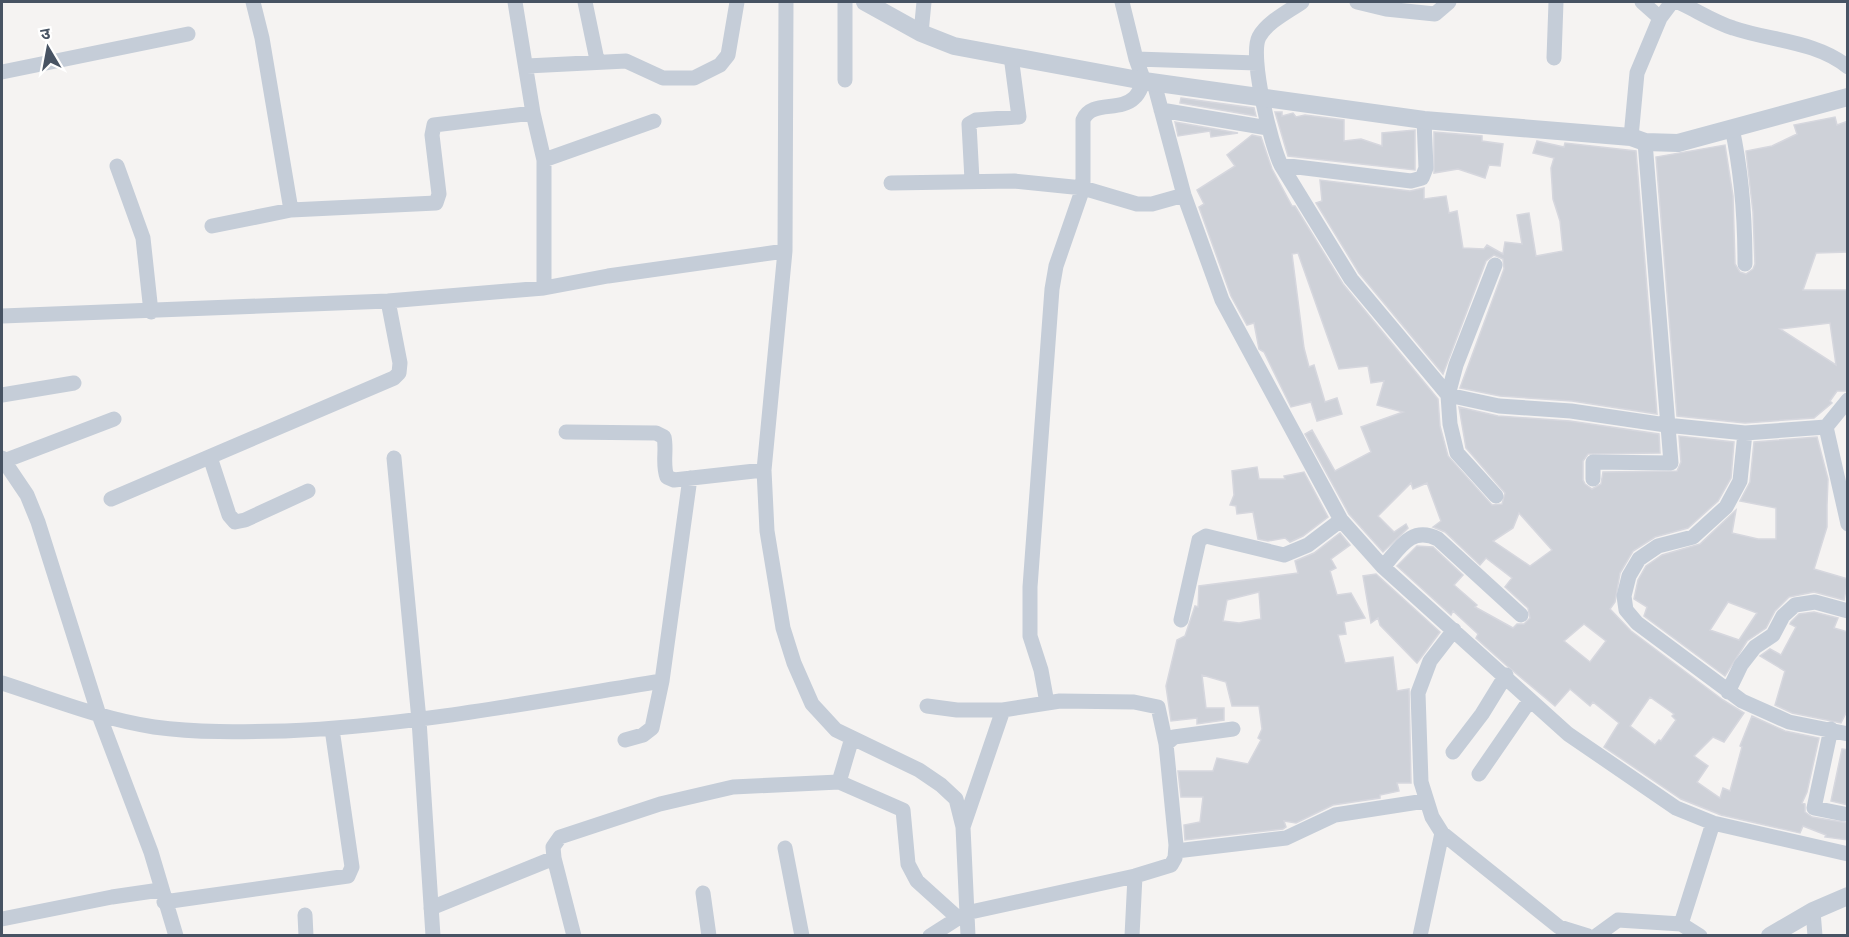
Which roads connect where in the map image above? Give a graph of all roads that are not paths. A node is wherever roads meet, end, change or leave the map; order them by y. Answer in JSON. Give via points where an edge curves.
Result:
{"nodes":[{"id":1,"x":253,"y":2,"type":"edge"},
{"id":2,"x":515,"y":2,"type":"edge"},
{"id":3,"x":585,"y":2,"type":"edge"},
{"id":4,"x":737,"y":2,"type":"edge"},
{"id":5,"x":786,"y":2,"type":"edge"},
{"id":6,"x":845,"y":2,"type":"edge"},
{"id":7,"x":865,"y":2,"type":"edge"},
{"id":8,"x":924,"y":2,"type":"edge"},
{"id":9,"x":1122,"y":2,"type":"edge"},
{"id":10,"x":1302,"y":2,"type":"edge"},
{"id":11,"x":1357,"y":2,"type":"edge"},
{"id":12,"x":1449,"y":2,"type":"edge"},
{"id":13,"x":1557,"y":2,"type":"edge"},
{"id":14,"x":1642,"y":2,"type":"edge"},
{"id":15,"x":1672,"y":2,"type":"edge"},
{"id":16,"x":1678,"y":2,"type":"edge"},
{"id":17,"x":1660,"y":18,"type":"junction"},
{"id":18,"x":921,"y":33,"type":"junction"},
{"id":19,"x":188,"y":34,"type":"dead end"},
{"id":20,"x":1011,"y":56,"type":"junction"},
{"id":21,"x":1554,"y":58,"type":"dead end"},
{"id":22,"x":1136,"y":59,"type":"junction"},
{"id":23,"x":597,"y":60,"type":"junction"},
{"id":24,"x":1257,"y":63,"type":"junction"},
{"id":25,"x":527,"y":66,"type":"junction"},
{"id":26,"x":1848,"y":67,"type":"edge"},
{"id":27,"x":2,"y":72,"type":"edge"},
{"id":28,"x":845,"y":80,"type":"dead end"},
{"id":29,"x":1149,"y":82,"type":"junction"},
{"id":30,"x":1848,"y":97,"type":"edge"},
{"id":31,"x":1264,"y":100,"type":"junction"},
{"id":32,"x":1161,"y":110,"type":"junction"},
{"id":33,"x":533,"y":113,"type":"junction"},
{"id":34,"x":1424,"y":120,"type":"junction"},
{"id":35,"x":654,"y":121,"type":"dead end"},
{"id":36,"x":1268,"y":128,"type":"junction"},
{"id":37,"x":1732,"y":128,"type":"junction"},
{"id":38,"x":1638,"y":140,"type":"junction"},
{"id":39,"x":544,"y":160,"type":"junction"},
{"id":40,"x":1281,"y":165,"type":"junction"},
{"id":41,"x":117,"y":166,"type":"dead end"},
{"id":42,"x":972,"y":180,"type":"junction"},
{"id":43,"x":891,"y":183,"type":"dead end"},
{"id":44,"x":1083,"y":188,"type":"junction"},
{"id":45,"x":1184,"y":195,"type":"junction"},
{"id":46,"x":291,"y":210,"type":"junction"},
{"id":47,"x":212,"y":226,"type":"dead end"},
{"id":48,"x":785,"y":251,"type":"junction"},
{"id":49,"x":1745,"y":264,"type":"dead end"},
{"id":50,"x":1495,"y":265,"type":"dead end"},
{"id":51,"x":544,"y":288,"type":"junction"},
{"id":52,"x":388,"y":301,"type":"junction"},
{"id":53,"x":151,"y":312,"type":"junction"},
{"id":54,"x":2,"y":316,"type":"edge"},
{"id":55,"x":74,"y":383,"type":"dead end"},
{"id":56,"x":2,"y":395,"type":"edge"},
{"id":57,"x":1448,"y":395,"type":"junction"},
{"id":58,"x":1848,"y":400,"type":"edge"},
{"id":59,"x":114,"y":419,"type":"dead end"},
{"id":60,"x":1666,"y":425,"type":"junction"},
{"id":61,"x":1826,"y":427,"type":"junction"},
{"id":62,"x":566,"y":432,"type":"dead end"},
{"id":63,"x":1745,"y":433,"type":"junction"},
{"id":64,"x":210,"y":457,"type":"junction"},
{"id":65,"x":394,"y":458,"type":"dead end"},
{"id":66,"x":3,"y":459,"type":"edge"},
{"id":67,"x":764,"y":470,"type":"junction"},
{"id":68,"x":690,"y":478,"type":"junction"},
{"id":69,"x":1593,"y":479,"type":"dead end"},
{"id":70,"x":308,"y":491,"type":"dead end"},
{"id":71,"x":1496,"y":496,"type":"dead end"},
{"id":72,"x":111,"y":499,"type":"dead end"},
{"id":73,"x":1341,"y":519,"type":"junction"},
{"id":74,"x":1848,"y":524,"type":"edge"},
{"id":75,"x":1383,"y":567,"type":"junction"},
{"id":76,"x":1848,"y":611,"type":"edge"},
{"id":77,"x":1521,"y":615,"type":"dead end"},
{"id":78,"x":1181,"y":620,"type":"dead end"},
{"id":79,"x":1454,"y":630,"type":"junction"},
{"id":80,"x":1506,"y":675,"type":"junction"},
{"id":81,"x":662,"y":681,"type":"junction"},
{"id":82,"x":2,"y":683,"type":"edge"},
{"id":83,"x":1728,"y":692,"type":"junction"},
{"id":84,"x":1530,"y":700,"type":"junction"},
{"id":85,"x":1047,"y":703,"type":"junction"},
{"id":86,"x":927,"y":706,"type":"dead end"},
{"id":87,"x":1004,"y":710,"type":"junction"},
{"id":88,"x":99,"y":715,"type":"junction"},
{"id":89,"x":419,"y":720,"type":"junction"},
{"id":90,"x":332,"y":729,"type":"junction"},
{"id":91,"x":1233,"y":729,"type":"dead end"},
{"id":92,"x":1831,"y":729,"type":"junction"},
{"id":93,"x":1848,"y":734,"type":"edge"},
{"id":94,"x":852,"y":738,"type":"junction"},
{"id":95,"x":625,"y":740,"type":"dead end"},
{"id":96,"x":1166,"y":744,"type":"junction"},
{"id":97,"x":1453,"y":752,"type":"dead end"},
{"id":98,"x":1479,"y":774,"type":"dead end"},
{"id":99,"x":839,"y":782,"type":"junction"},
{"id":100,"x":1425,"y":801,"type":"junction"},
{"id":101,"x":1844,"y":814,"type":"dead end"},
{"id":102,"x":1713,"y":823,"type":"junction"},
{"id":103,"x":963,"y":827,"type":"junction"},
{"id":104,"x":1442,"y":833,"type":"junction"},
{"id":105,"x":785,"y":848,"type":"dead end"},
{"id":106,"x":1176,"y":851,"type":"junction"},
{"id":107,"x":1848,"y":854,"type":"edge"},
{"id":108,"x":554,"y":858,"type":"junction"},
{"id":109,"x":1135,"y":876,"type":"junction"},
{"id":110,"x":703,"y":893,"type":"dead end"},
{"id":111,"x":162,"y":896,"type":"junction"},
{"id":112,"x":1848,"y":896,"type":"edge"},
{"id":113,"x":431,"y":908,"type":"junction"},
{"id":114,"x":1813,"y":910,"type":"junction"},
{"id":115,"x":305,"y":915,"type":"dead end"},
{"id":116,"x":962,"y":916,"type":"junction"},
{"id":117,"x":2,"y":919,"type":"edge"},
{"id":118,"x":1681,"y":924,"type":"junction"},
{"id":119,"x":171,"y":934,"type":"edge"},
{"id":120,"x":306,"y":936,"type":"edge"},
{"id":121,"x":433,"y":936,"type":"edge"},
{"id":122,"x":574,"y":936,"type":"edge"},
{"id":123,"x":709,"y":936,"type":"edge"},
{"id":124,"x":802,"y":936,"type":"edge"},
{"id":125,"x":930,"y":936,"type":"edge"},
{"id":126,"x":968,"y":936,"type":"edge"},
{"id":127,"x":1132,"y":936,"type":"edge"},
{"id":128,"x":1420,"y":936,"type":"edge"},
{"id":129,"x":1588,"y":936,"type":"edge"},
{"id":130,"x":1596,"y":936,"type":"edge"},
{"id":131,"x":1700,"y":936,"type":"edge"},
{"id":132,"x":1770,"y":936,"type":"edge"},
{"id":133,"x":1815,"y":936,"type":"edge"}],
"edges":[{"from":1,"to":46,"type":"street"},
{"from":2,"to":25,"type":"street"},
{"from":3,"to":23,"type":"street"},
{"from":4,"to":23,"type":"street","via":[[728,55],[720,65],[694,78],[663,78],[626,60]]},
{"from":5,"to":48,"type":"street"},
{"from":6,"to":28,"type":"street"},
{"from":7,"to":18,"type":"street"},
{"from":8,"to":18,"type":"street"},
{"from":9,"to":22,"type":"street"},
{"from":10,"to":24,"type":"street","via":[[1266,28],[1259,38]]},
{"from":11,"to":12,"type":"street","via":[[1436,14]]},
{"from":13,"to":21,"type":"street"},
{"from":14,"to":17,"type":"street"},
{"from":15,"to":17,"type":"street"},
{"from":16,"to":26,"type":"street","via":[[1731,27],[1810,46]]},
{"from":17,"to":38,"type":"street","via":[[1636,73]]},
{"from":18,"to":20,"type":"street","via":[[954,46]]},
{"from":19,"to":27,"type":"street"},
{"from":20,"to":29,"type":"street"},
{"from":20,"to":42,"type":"street","via":[[1019,117],[969,124]]},
{"from":22,"to":24,"type":"street"},
{"from":22,"to":29,"type":"street"},
{"from":23,"to":25,"type":"street"},
{"from":24,"to":31,"type":"street"},
{"from":25,"to":33,"type":"street"},
{"from":29,"to":31,"type":"street"},
{"from":29,"to":32,"type":"street"},
{"from":29,"to":44,"type":"street","via":[[1129,103],[1094,108],[1086,113]]},
{"from":30,"to":37,"type":"street"},
{"from":31,"to":34,"type":"street"},
{"from":31,"to":36,"type":"street"},
{"from":32,"to":36,"type":"street"},
{"from":32,"to":45,"type":"street"},
{"from":33,"to":39,"type":"street"},
{"from":33,"to":46,"type":"street","via":[[434,125],[439,194],[436,203]]},
{"from":34,"to":38,"type":"street"},
{"from":34,"to":40,"type":"street","via":[[1426,168],[1422,178],[1411,180]]},
{"from":35,"to":39,"type":"street"},
{"from":36,"to":40,"type":"street"},
{"from":37,"to":38,"type":"street","via":[[1678,143]]},
{"from":37,"to":49,"type":"street","via":[[1745,205]]},
{"from":38,"to":60,"type":"street"},
{"from":39,"to":51,"type":"street"},
{"from":40,"to":57,"type":"street","via":[[1351,279]]},
{"from":41,"to":53,"type":"street","via":[[143,238]]},
{"from":42,"to":43,"type":"street"},
{"from":42,"to":44,"type":"street"},
{"from":44,"to":45,"type":"street","via":[[1137,204]]},
{"from":44,"to":85,"type":"street","via":[[1052,289],[1030,587],[1029,636]]},
{"from":45,"to":73,"type":"street","via":[[1222,300]]},
{"from":46,"to":47,"type":"street"},
{"from":48,"to":51,"type":"street"},
{"from":48,"to":67,"type":"street"},
{"from":50,"to":57,"type":"street"},
{"from":51,"to":52,"type":"street"},
{"from":52,"to":53,"type":"street"},
{"from":52,"to":64,"type":"street","via":[[400,363],[394,378]]},
{"from":53,"to":54,"type":"street"},
{"from":55,"to":56,"type":"street"},
{"from":57,"to":60,"type":"street","via":[[1499,406],[1571,411]]},
{"from":57,"to":71,"type":"street","via":[[1457,453]]},
{"from":58,"to":61,"type":"street"},
{"from":59,"to":66,"type":"street"},
{"from":60,"to":63,"type":"street"},
{"from":60,"to":69,"type":"street","via":[[1671,463],[1593,462]]},
{"from":61,"to":63,"type":"street"},
{"from":61,"to":74,"type":"street"},
{"from":62,"to":68,"type":"street","via":[[656,433],[664,437],[663,469],[667,477]]},
{"from":63,"to":83,"type":"street","via":[[1740,481],[1726,507],[1694,537],[1658,546],[1639,559],[1624,596],[1626,610],[1637,623]]},
{"from":64,"to":70,"type":"street","via":[[235,522]]},
{"from":64,"to":72,"type":"street"},
{"from":65,"to":89,"type":"street"},
{"from":66,"to":88,"type":"street","via":[[27,495],[38,522]]},
{"from":67,"to":68,"type":"street"},
{"from":67,"to":94,"type":"street","via":[[769,542],[783,628],[794,663],[812,704],[836,730]]},
{"from":68,"to":81,"type":"street"},
{"from":73,"to":75,"type":"street"},
{"from":73,"to":78,"type":"street","via":[[1308,545],[1284,555],[1206,536],[1200,540]]},
{"from":75,"to":77,"type":"street","via":[[1408,540],[1428,533]]},
{"from":75,"to":79,"type":"street"},
{"from":76,"to":83,"type":"street","via":[[1815,602],[1796,605],[1783,616],[1773,634],[1755,647]]},
{"from":79,"to":80,"type":"street"},
{"from":79,"to":100,"type":"street","via":[[1430,661],[1418,693]]},
{"from":80,"to":84,"type":"street"},
{"from":80,"to":97,"type":"street"},
{"from":81,"to":89,"type":"street"},
{"from":81,"to":95,"type":"street","via":[[652,728]]},
{"from":82,"to":88,"type":"street"},
{"from":83,"to":92,"type":"street","via":[[1789,722]]},
{"from":84,"to":98,"type":"street"},
{"from":84,"to":102,"type":"street","via":[[1568,734],[1626,776],[1676,808]]},
{"from":85,"to":87,"type":"street"},
{"from":85,"to":96,"type":"street","via":[[1134,702],[1158,707]]},
{"from":86,"to":87,"type":"street"},
{"from":87,"to":103,"type":"street"},
{"from":88,"to":90,"type":"street","via":[[197,732]]},
{"from":88,"to":111,"type":"street","via":[[151,852]]},
{"from":89,"to":90,"type":"street"},
{"from":89,"to":113,"type":"street"},
{"from":90,"to":111,"type":"street","via":[[352,867],[348,876]]},
{"from":91,"to":96,"type":"street","via":[[1174,737]]},
{"from":92,"to":93,"type":"street"},
{"from":92,"to":101,"type":"street","via":[[1814,808]]},
{"from":94,"to":99,"type":"street"},
{"from":94,"to":103,"type":"street","via":[[941,785],[956,799]]},
{"from":96,"to":106,"type":"street"},
{"from":99,"to":108,"type":"street","via":[[733,788],[660,804],[560,837],[553,846]]},
{"from":99,"to":116,"type":"street","via":[[903,810],[908,864],[917,881]]},
{"from":100,"to":104,"type":"street"},
{"from":100,"to":106,"type":"street","via":[[1335,815],[1286,837]]},
{"from":102,"to":107,"type":"street"},
{"from":102,"to":118,"type":"street"},
{"from":103,"to":116,"type":"street"},
{"from":104,"to":128,"type":"street"},
{"from":104,"to":129,"type":"street","via":[[1559,927]]},
{"from":105,"to":124,"type":"street"},
{"from":106,"to":109,"type":"street","via":[[1171,866]]},
{"from":108,"to":113,"type":"street"},
{"from":108,"to":122,"type":"street"},
{"from":109,"to":116,"type":"street"},
{"from":109,"to":127,"type":"street"},
{"from":110,"to":123,"type":"street"},
{"from":111,"to":117,"type":"street","via":[[112,897]]},
{"from":111,"to":119,"type":"street"},
{"from":112,"to":114,"type":"street"},
{"from":113,"to":121,"type":"street"},
{"from":114,"to":132,"type":"street"},
{"from":114,"to":133,"type":"street"},
{"from":115,"to":120,"type":"street"},
{"from":116,"to":125,"type":"street"},
{"from":116,"to":126,"type":"street"},
{"from":118,"to":130,"type":"street","via":[[1618,920]]},
{"from":118,"to":131,"type":"street"}]}
